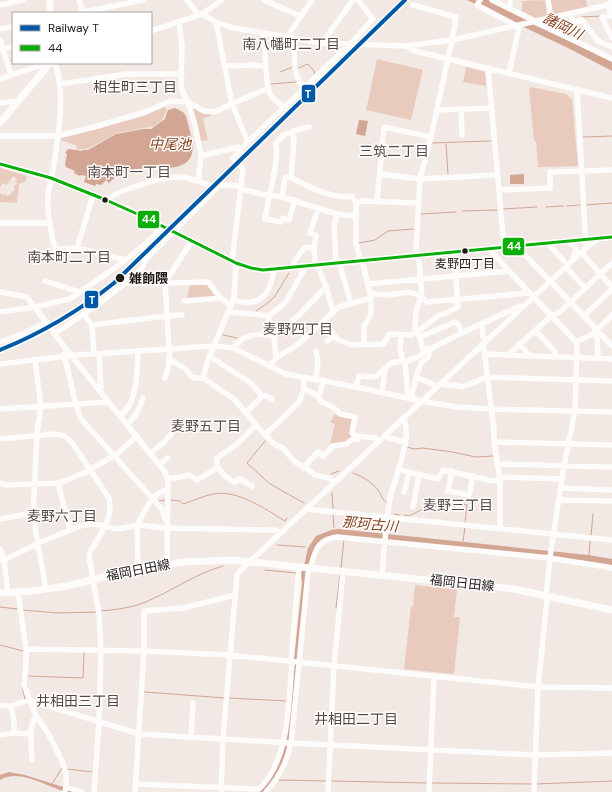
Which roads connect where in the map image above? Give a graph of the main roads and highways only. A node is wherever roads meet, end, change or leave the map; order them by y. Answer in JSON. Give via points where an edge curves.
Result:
{"nodes":[{"id":1,"x":50,"y":0,"type":"edge"},
{"id":2,"x":50,"y":12,"type":"edge"},
{"id":3,"x":49,"y":64,"type":"edge"},
{"id":4,"x":0,"y":123,"type":"edge"},
{"id":5,"x":0,"y":594,"type":"edge"},
{"id":6,"x":612,"y":610,"type":"edge"}],
"edges":[{"from":1,"to":2,"type":"main road"},
{"from":3,"to":4,"type":"main road"},
{"from":5,"to":6,"type":"main road","name":"福岡日田線","via":[[46,589],[167,564],[218,560],[514,589]]}]}
